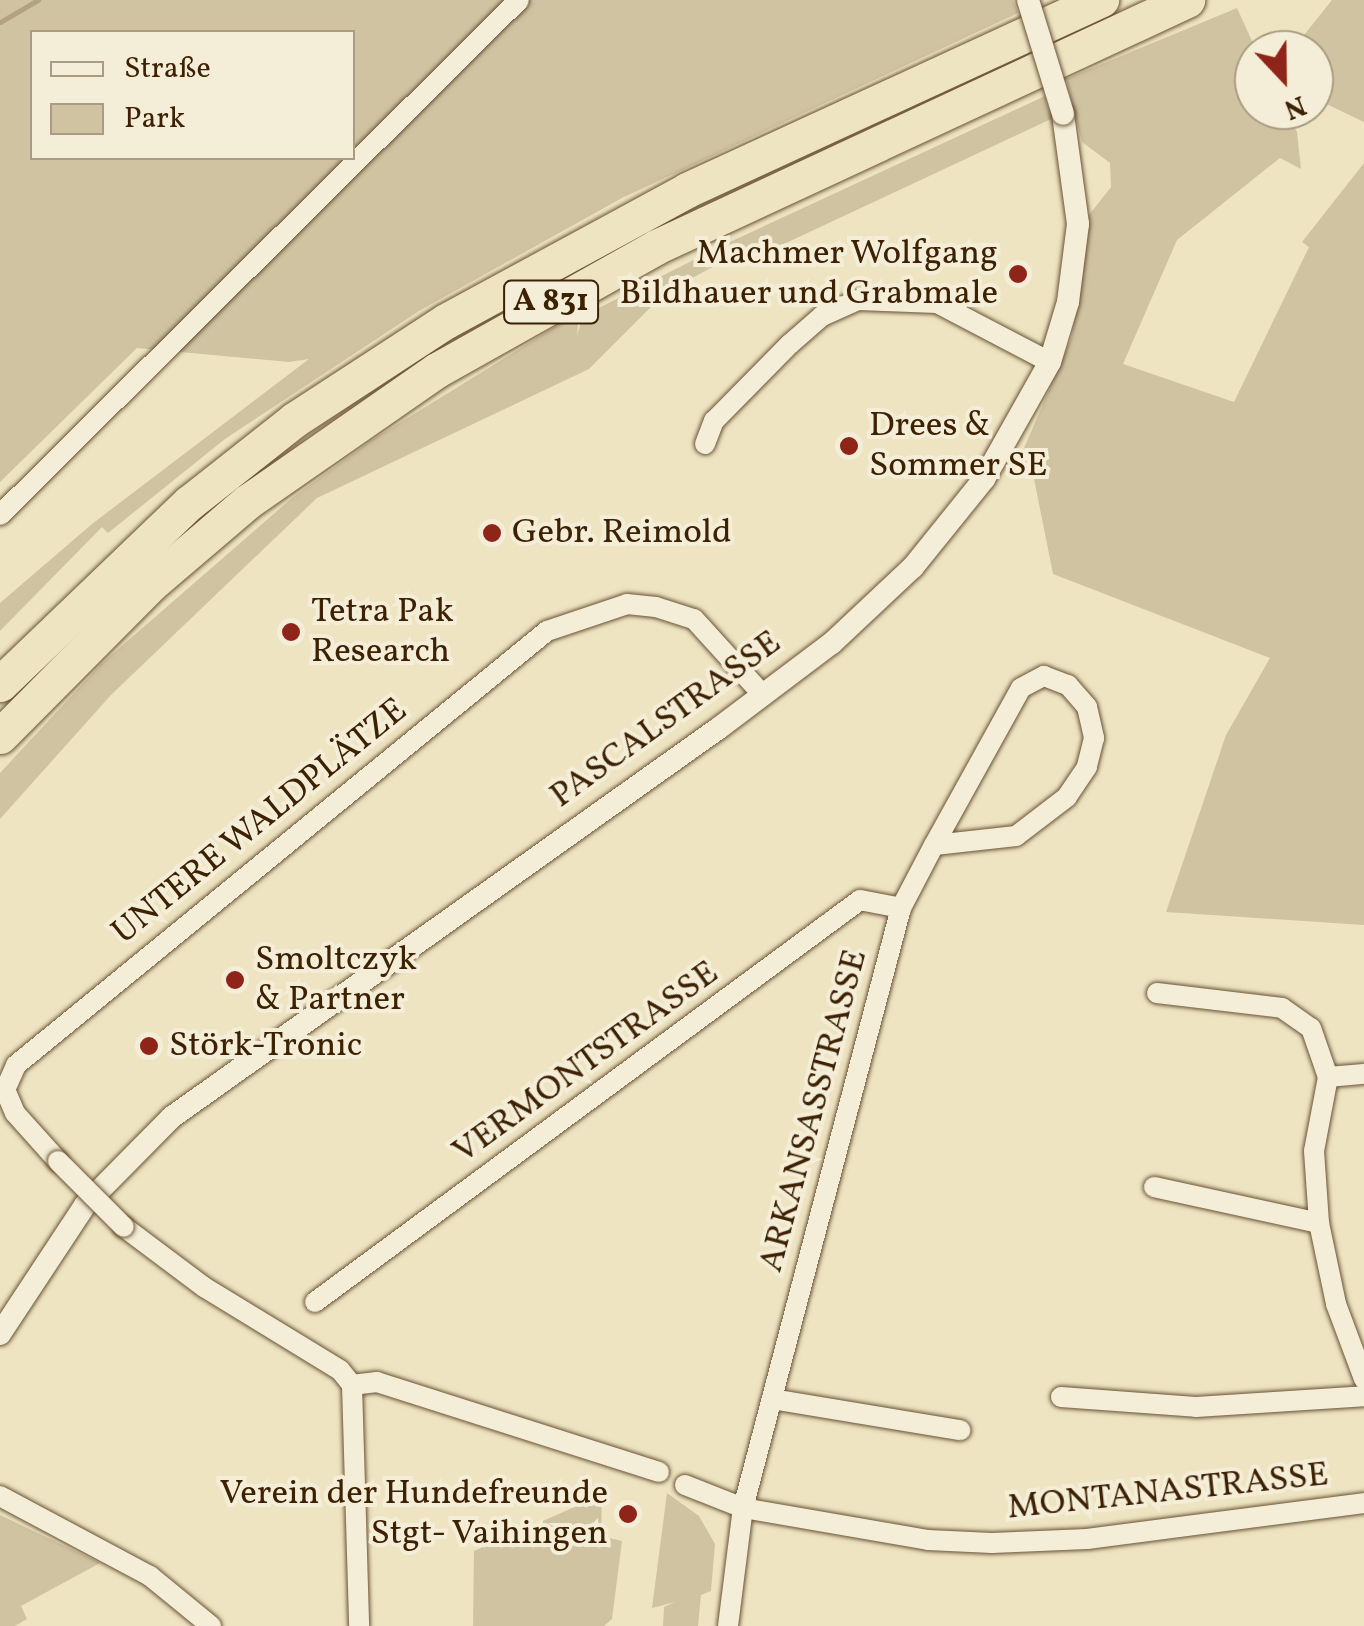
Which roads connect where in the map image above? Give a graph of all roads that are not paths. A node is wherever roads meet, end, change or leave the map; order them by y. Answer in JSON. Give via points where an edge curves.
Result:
{"nodes":[{"id":1,"x":519,"y":0,"type":"edge"},
{"id":2,"x":1028,"y":0,"type":"edge"},
{"id":3,"x":1101,"y":0,"type":"edge"},
{"id":4,"x":1187,"y":0,"type":"edge"},
{"id":5,"x":1050,"y":362,"type":"junction"},
{"id":6,"x":705,"y":444,"type":"dead end"},
{"id":7,"x":0,"y":515,"type":"edge"},
{"id":8,"x":125,"y":559,"type":"junction"},
{"id":9,"x":0,"y":654,"type":"edge"},
{"id":10,"x":0,"y":684,"type":"edge"},
{"id":11,"x":762,"y":695,"type":"junction"},
{"id":12,"x":0,"y":736,"type":"edge"},
{"id":13,"x":934,"y":845,"type":"junction"},
{"id":14,"x":901,"y":908,"type":"junction"},
{"id":15,"x":1157,"y":993,"type":"dead end"},
{"id":16,"x":1364,"y":1074,"type":"edge"},
{"id":17,"x":1328,"y":1077,"type":"junction"},
{"id":18,"x":1154,"y":1187,"type":"dead end"},
{"id":19,"x":1319,"y":1223,"type":"junction"},
{"id":20,"x":315,"y":1302,"type":"dead end"},
{"id":21,"x":0,"y":1334,"type":"edge"},
{"id":22,"x":1364,"y":1378,"type":"edge"},
{"id":23,"x":352,"y":1384,"type":"junction"},
{"id":24,"x":1364,"y":1396,"type":"edge"},
{"id":25,"x":1061,"y":1397,"type":"dead end"},
{"id":26,"x":772,"y":1399,"type":"junction"},
{"id":27,"x":960,"y":1430,"type":"dead end"},
{"id":28,"x":659,"y":1472,"type":"dead end"},
{"id":29,"x":685,"y":1485,"type":"dead end"},
{"id":30,"x":0,"y":1496,"type":"edge"},
{"id":31,"x":1364,"y":1503,"type":"edge"},
{"id":32,"x":743,"y":1508,"type":"junction"},
{"id":33,"x":211,"y":1626,"type":"edge"},
{"id":34,"x":359,"y":1626,"type":"edge"},
{"id":35,"x":728,"y":1626,"type":"edge"}],
"edges":[{"from":1,"to":7,"type":"street"},
{"from":2,"to":5,"type":"street","name":"PASCALSTRASSE","bridge":true,"via":[[1063,114],[1078,224],[1068,302]]},
{"from":3,"to":8,"type":"highway","number":"A 831","via":[[688,190],[510,284],[294,420]]},
{"from":4,"to":12,"type":"highway","number":"A 831","via":[[656,247],[436,370],[247,502],[139,596]]},
{"from":5,"to":6,"type":"street","via":[[937,302],[858,300],[822,316],[790,344],[714,421]]},
{"from":5,"to":11,"type":"street","name":"PASCALSTRASSE","via":[[984,478],[914,567]]},
{"from":8,"to":9,"type":"highway","via":[[62,592]]},
{"from":8,"to":10,"type":"highway","number":"A 831"},
{"from":11,"to":21,"type":"street","name":"PASCALSTRASSE","via":[[172,1117],[85,1205]]},
{"from":11,"to":23,"type":"street","name":"UNTERE WALDPLÄTZE","bridge":true,"via":[[694,619],[656,607],[627,604],[547,630],[16,1065],[6,1080],[15,1114],[124,1227]]},
{"from":13,"to":13,"type":"street","name":"ARKANSASSTRASSE","via":[[1020,688],[1044,676],[1068,686],[1087,706],[1094,738],[1087,766],[1067,796],[1016,836]]},
{"from":13,"to":14,"type":"street","name":"ARKANSASSTRASSE"},
{"from":14,"to":20,"type":"street","name":"VERMONTSTRASSE","via":[[860,900]]},
{"from":14,"to":26,"type":"street","name":"ARKANSASSTRASSE"},
{"from":15,"to":17,"type":"street","via":[[1282,1008],[1311,1028]]},
{"from":16,"to":17,"type":"street"},
{"from":17,"to":19,"type":"street","via":[[1314,1150]]},
{"from":18,"to":19,"type":"street"},
{"from":19,"to":22,"type":"street","via":[[1336,1304]]},
{"from":23,"to":28,"type":"street","via":[[377,1382]]},
{"from":23,"to":34,"type":"street"},
{"from":24,"to":25,"type":"street","via":[[1196,1407]]},
{"from":26,"to":27,"type":"street"},
{"from":26,"to":32,"type":"street","name":"ARKANSASSTRASSE"},
{"from":29,"to":32,"type":"street","name":"MONTANASTRASSE"},
{"from":30,"to":33,"type":"street","via":[[150,1576]]},
{"from":31,"to":32,"type":"street","name":"MONTANASTRASSE","via":[[1087,1539],[992,1543],[928,1540]]},
{"from":32,"to":35,"type":"street","name":"ARKANSASSTRASSE"}]}
